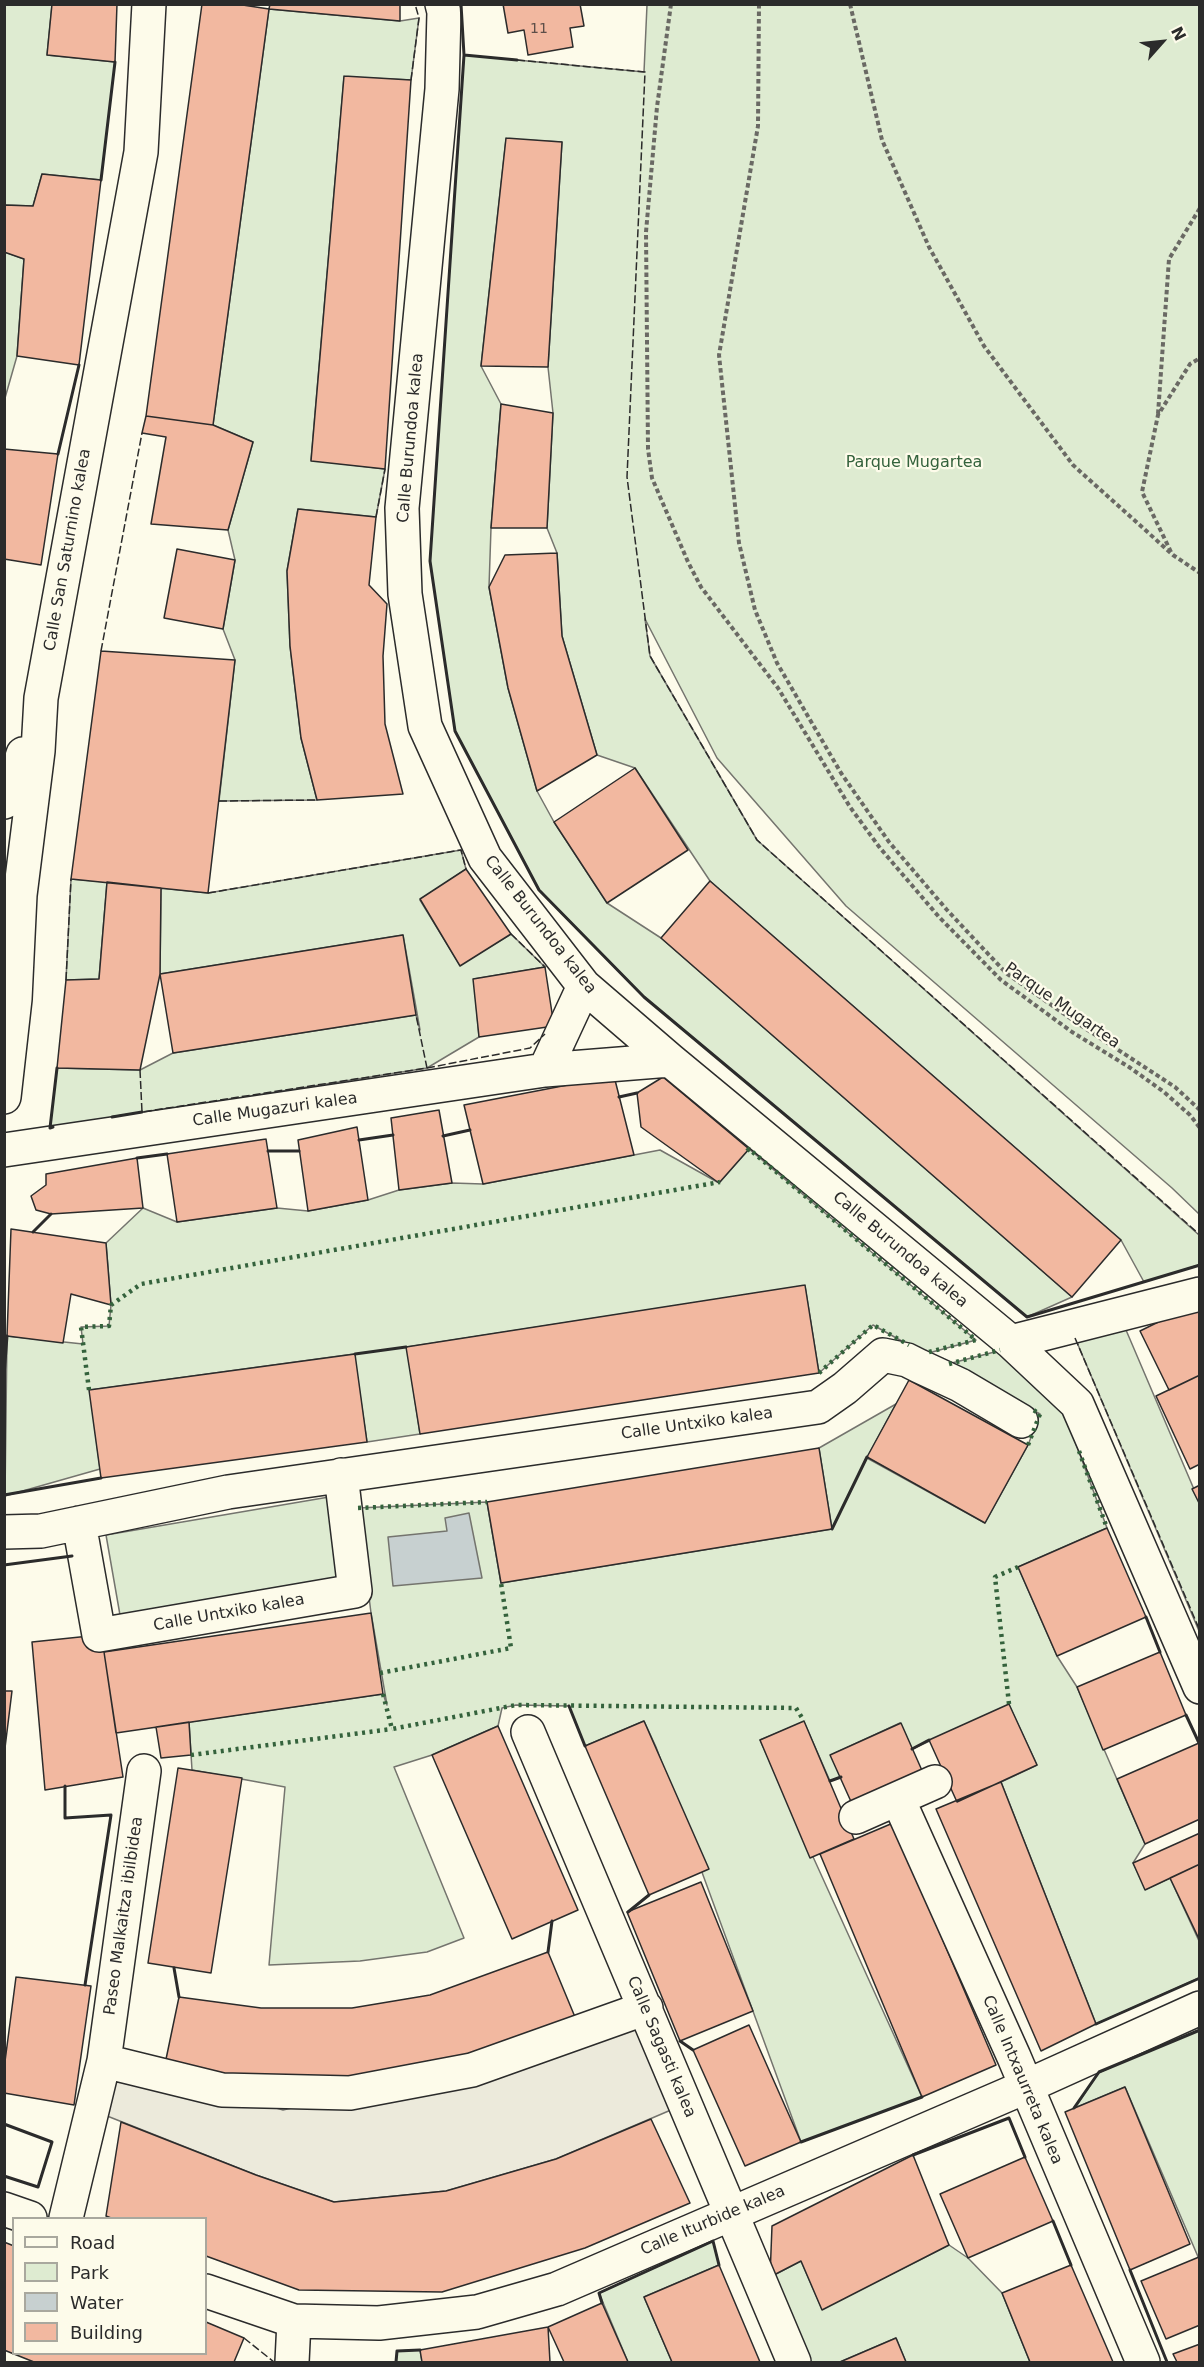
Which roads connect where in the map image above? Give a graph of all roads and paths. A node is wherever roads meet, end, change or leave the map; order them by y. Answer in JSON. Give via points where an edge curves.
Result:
{"nodes":[{"id":1,"x":149,"y":4,"type":"edge"},
{"id":2,"x":442,"y":4,"type":"edge"},
{"id":3,"x":671,"y":4,"type":"edge"},
{"id":4,"x":759,"y":4,"type":"edge"},
{"id":5,"x":850,"y":4,"type":"edge"},
{"id":6,"x":1200,"y":208,"type":"edge"},
{"id":7,"x":1200,"y":358,"type":"edge"},
{"id":8,"x":1158,"y":415,"type":"junction"},
{"id":9,"x":1173,"y":555,"type":"junction"},
{"id":10,"x":1200,"y":573,"type":"edge"},
{"id":11,"x":40,"y":698,"type":"junction"},
{"id":12,"x":4,"y":802,"type":"edge"},
{"id":13,"x":12,"y":892,"type":"edge"},
{"id":14,"x":584,"y":986,"type":"junction"},
{"id":15,"x":670,"y":1060,"type":"junction"},
{"id":16,"x":545,"y":1070,"type":"junction"},
{"id":17,"x":4,"y":1097,"type":"edge"},
{"id":18,"x":1200,"y":1110,"type":"edge"},
{"id":19,"x":1200,"y":1128,"type":"edge"},
{"id":20,"x":4,"y":1150,"type":"edge"},
{"id":21,"x":1200,"y":1294,"type":"edge"},
{"id":22,"x":1011,"y":1341,"type":"junction"},
{"id":23,"x":1021,"y":1421,"type":"dead end"},
{"id":24,"x":341,"y":1475,"type":"junction"},
{"id":25,"x":79,"y":1523,"type":"junction"},
{"id":26,"x":4,"y":1532,"type":"edge"},
{"id":27,"x":1200,"y":1687,"type":"edge"},
{"id":28,"x":528,"y":1732,"type":"dead end"},
{"id":29,"x":144,"y":1771,"type":"dead end"},
{"id":30,"x":935,"y":1782,"type":"dead end"},
{"id":31,"x":898,"y":1799,"type":"junction"},
{"id":32,"x":856,"y":1817,"type":"dead end"},
{"id":33,"x":646,"y":2008,"type":"junction"},
{"id":34,"x":1200,"y":2008,"type":"edge"},
{"id":35,"x":104,"y":2061,"type":"junction"},
{"id":36,"x":1025,"y":2087,"type":"junction"},
{"id":37,"x":4,"y":2209,"type":"edge"},
{"id":38,"x":730,"y":2213,"type":"junction"},
{"id":39,"x":27,"y":2217,"type":"edge"},
{"id":40,"x":66,"y":2217,"type":"edge"},
{"id":41,"x":207,"y":2291,"type":"edge"},
{"id":42,"x":294,"y":2321,"type":"junction"},
{"id":43,"x":292,"y":2362,"type":"edge"},
{"id":44,"x":794,"y":2362,"type":"edge"},
{"id":45,"x":1143,"y":2362,"type":"edge"}],
"edges":[{"from":1,"to":11,"type":"street","name":"Calle San Saturnino kalea","via":[[141,152]]},
{"from":2,"to":14,"type":"street","name":"Calle Burundoa kalea","via":[[442,89],[402,508],[405,594],[424,726],[485,858]]},
{"from":3,"to":19,"type":"path","name":"Parque Mugartea","via":[[646,231],[648,449],[652,478],[688,562],[701,587],[778,688],[850,807],[939,917],[1001,980],[1164,1092]]},
{"from":4,"to":18,"type":"path","via":[[758,126],[719,354],[739,543],[755,610],[777,663],[840,773],[889,842],[947,910],[1006,973],[1175,1087]]},
{"from":5,"to":9,"type":"path","via":[[882,140],[929,246],[984,346],[1073,465]]},
{"from":6,"to":8,"type":"path","via":[[1168,259]]},
{"from":7,"to":8,"type":"path","via":[[1190,364]]},
{"from":8,"to":9,"type":"path","via":[[1142,492]]},
{"from":9,"to":10,"type":"path"},
{"from":11,"to":12,"type":"street","via":[[9,797]]},
{"from":11,"to":13,"type":"street","name":"Calle San Saturnino kalea","via":[[38,751]]},
{"from":13,"to":17,"type":"street","name":"Calle San Saturnino kalea","via":[[15,999]]},
{"from":14,"to":15,"type":"street","name":"Calle Burundoa kalea"},
{"from":14,"to":16,"type":"street"},
{"from":15,"to":16,"type":"street","name":"Calle Mugazuri kalea"},
{"from":15,"to":22,"type":"street","name":"Calle Burundoa kalea"},
{"from":16,"to":20,"type":"street","name":"Calle Mugazuri kalea"},
{"from":21,"to":22,"type":"street"},
{"from":22,"to":27,"type":"street","name":"Calle Burundoa kalea","via":[[1077,1404]]},
{"from":23,"to":24,"type":"street","name":"Calle Untxiko kalea","via":[[939,1375],[907,1360],[883,1355],[818,1407]]},
{"from":24,"to":25,"type":"street","name":"Calle Untxiko kalea","via":[[228,1492]]},
{"from":24,"to":25,"type":"street","name":"Calle Untxiko kalea","via":[[355,1592],[99,1635]]},
{"from":25,"to":26,"type":"street","name":"Calle Untxiko kalea","via":[[41,1531]]},
{"from":28,"to":33,"type":"street","name":"Calle Sagasti kalea"},
{"from":29,"to":35,"type":"street","name":"Paseo Malkaitza ibilbidea"},
{"from":30,"to":31,"type":"street"},
{"from":31,"to":32,"type":"street"},
{"from":31,"to":36,"type":"street","name":"Calle Intxaurreta kalea"},
{"from":33,"to":35,"type":"street","via":[[472,2070],[350,2093],[222,2090]]},
{"from":33,"to":38,"type":"street","name":"Calle Sagasti kalea"},
{"from":34,"to":36,"type":"street","name":"Calle Iturbide kalea"},
{"from":35,"to":40,"type":"street","name":"Paseo Malkaitza ibilbidea"},
{"from":36,"to":38,"type":"street","name":"Calle Iturbide kalea"},
{"from":36,"to":45,"type":"street","name":"Calle Intxaurreta kalea"},
{"from":37,"to":39,"type":"street"},
{"from":38,"to":42,"type":"street","name":"Calle Iturbide kalea","via":[[557,2289],[477,2312],[379,2323]]},
{"from":38,"to":44,"type":"street","name":"Calle Sagasti kalea"},
{"from":41,"to":42,"type":"street","name":"Calle Iturbide kalea"},
{"from":42,"to":43,"type":"street"}]}
